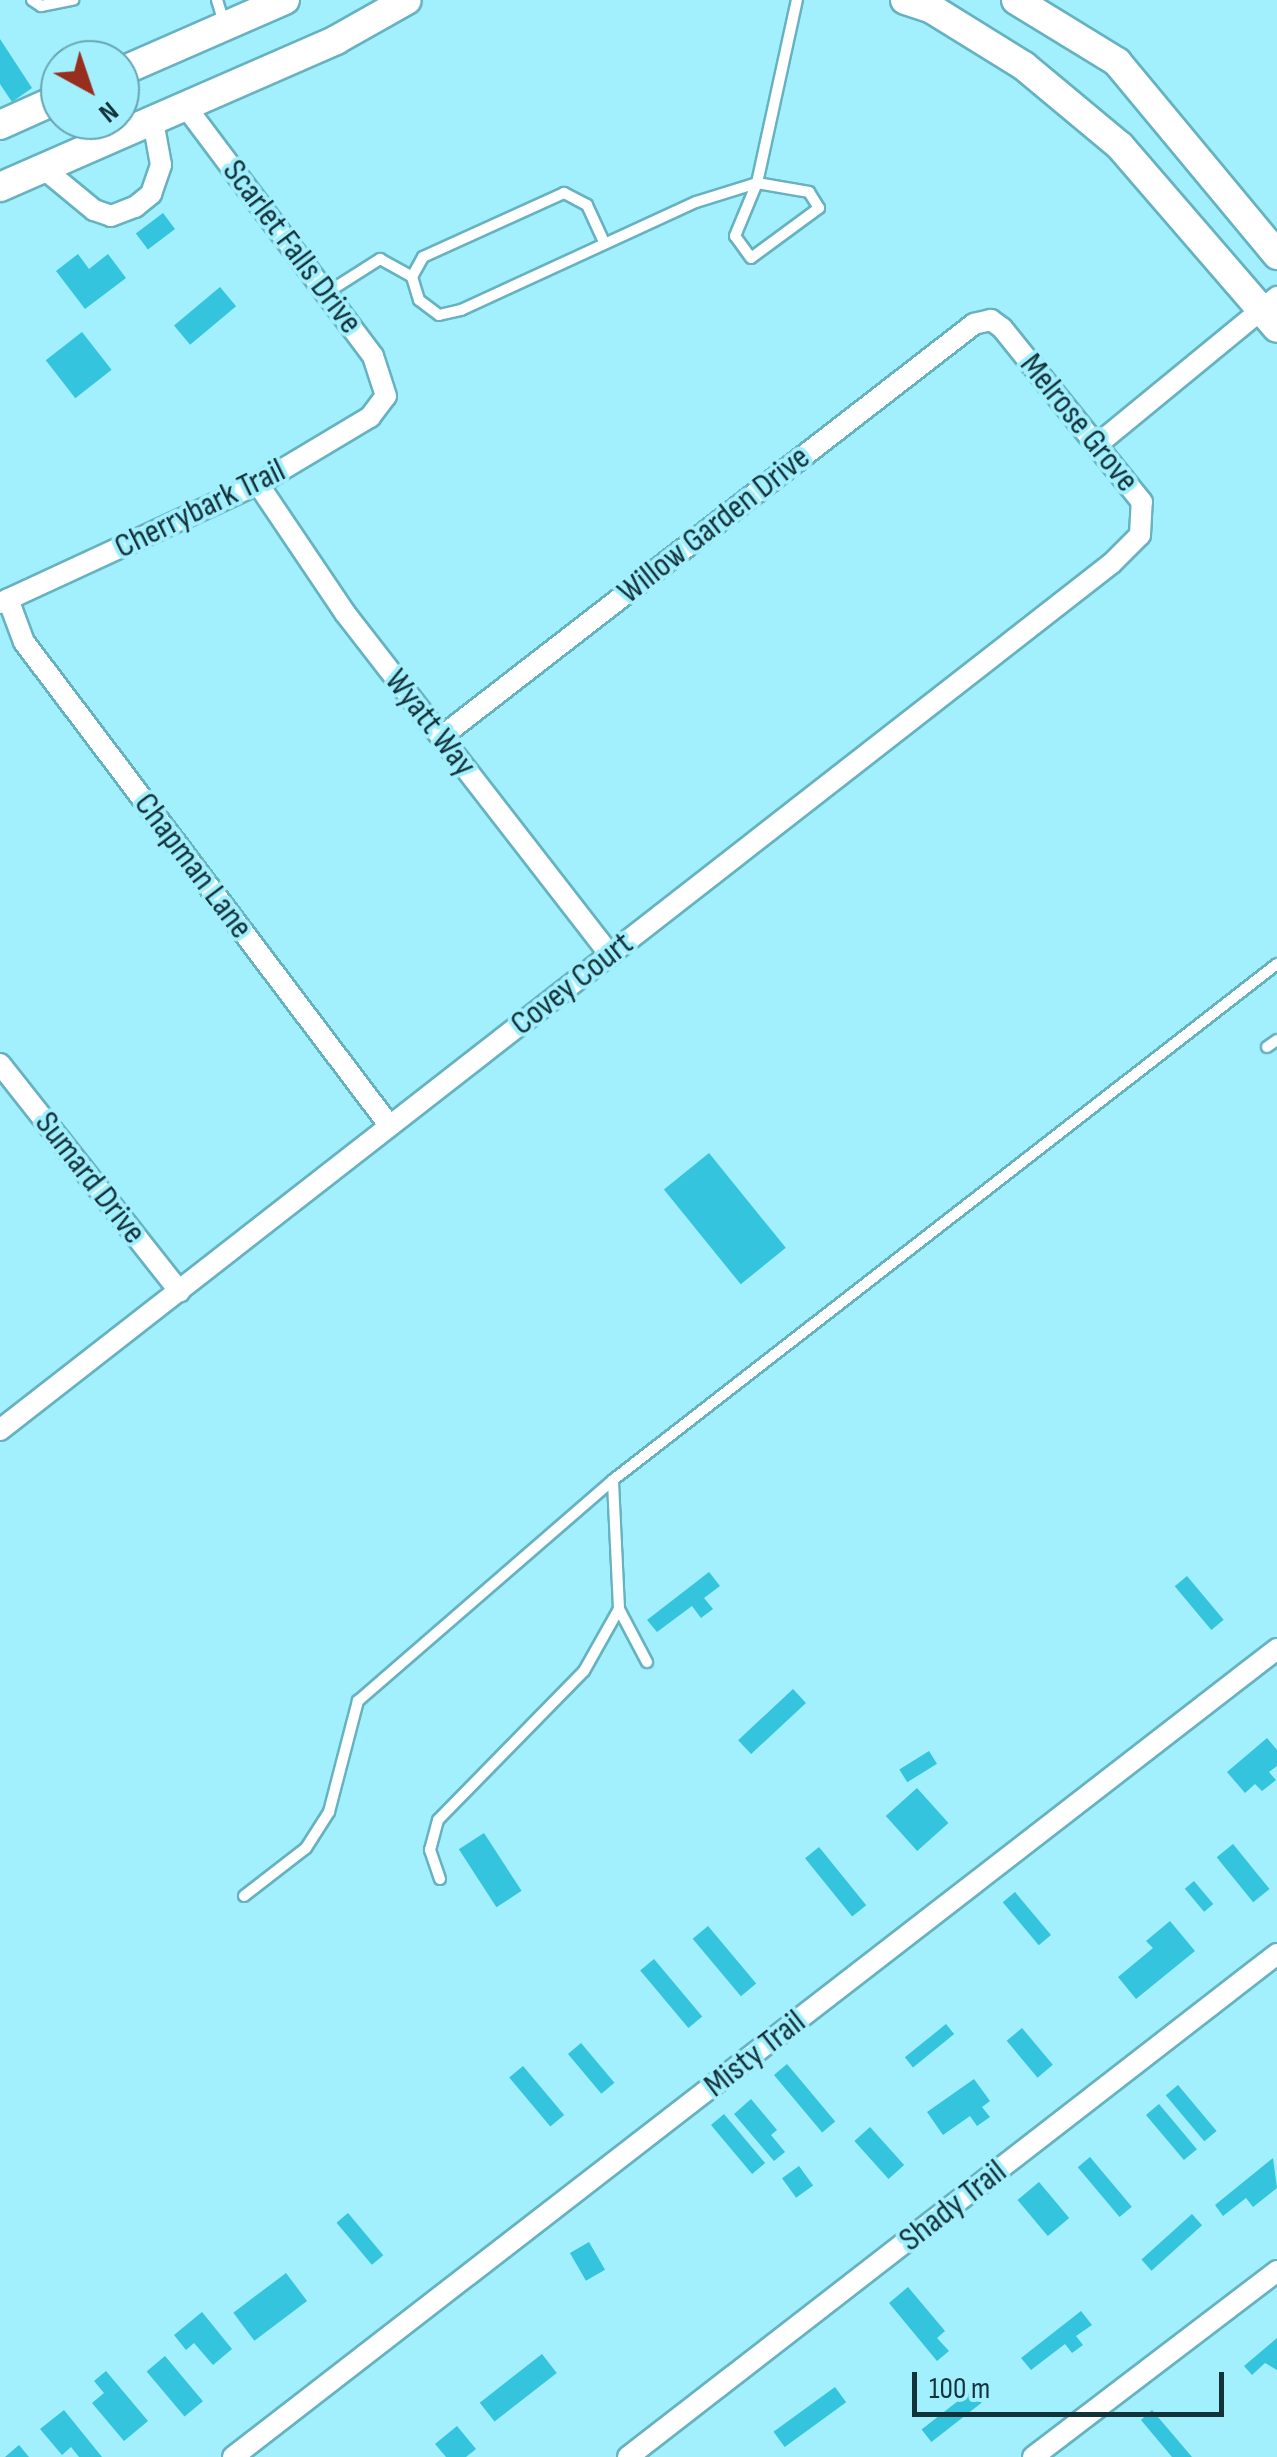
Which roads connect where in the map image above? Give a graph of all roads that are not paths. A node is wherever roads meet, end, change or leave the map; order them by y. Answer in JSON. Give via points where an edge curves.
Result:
{"nodes":[{"id":1,"x":32,"y":0,"type":"edge"},
{"id":2,"x":73,"y":0,"type":"edge"},
{"id":3,"x":217,"y":0,"type":"edge"},
{"id":4,"x":285,"y":0,"type":"edge"},
{"id":5,"x":406,"y":0,"type":"edge"},
{"id":6,"x":798,"y":0,"type":"edge"},
{"id":7,"x":905,"y":0,"type":"edge"},
{"id":8,"x":1016,"y":0,"type":"edge"},
{"id":9,"x":226,"y":27,"type":"junction"},
{"id":10,"x":140,"y":64,"type":"edge"},
{"id":11,"x":185,"y":106,"type":"junction"},
{"id":12,"x":40,"y":107,"type":"edge"},
{"id":13,"x":153,"y":120,"type":"junction"},
{"id":14,"x":0,"y":125,"type":"edge"},
{"id":15,"x":44,"y":168,"type":"junction"},
{"id":16,"x":757,"y":184,"type":"junction"},
{"id":17,"x":0,"y":187,"type":"edge"},
{"id":18,"x":604,"y":242,"type":"junction"},
{"id":19,"x":1277,"y":255,"type":"edge"},
{"id":20,"x":412,"y":277,"type":"junction"},
{"id":21,"x":328,"y":292,"type":"junction"},
{"id":22,"x":1272,"y":311,"type":"edge"},
{"id":23,"x":992,"y":320,"type":"joint"},
{"id":24,"x":386,"y":396,"type":"joint"},
{"id":25,"x":1098,"y":444,"type":"junction"},
{"id":26,"x":258,"y":484,"type":"junction"},
{"id":27,"x":1140,"y":535,"type":"joint"},
{"id":28,"x":4,"y":601,"type":"edge"},
{"id":29,"x":441,"y":737,"type":"junction"},
{"id":30,"x":610,"y":955,"type":"junction"},
{"id":31,"x":1277,"y":964,"type":"edge"},
{"id":32,"x":0,"y":1064,"type":"edge"},
{"id":33,"x":389,"y":1126,"type":"junction"},
{"id":34,"x":180,"y":1292,"type":"junction"},
{"id":35,"x":0,"y":1430,"type":"edge"},
{"id":36,"x":613,"y":1480,"type":"junction"},
{"id":37,"x":619,"y":1609,"type":"junction"},
{"id":38,"x":1277,"y":1649,"type":"edge"},
{"id":39,"x":647,"y":1662,"type":"dead end"},
{"id":40,"x":440,"y":1879,"type":"dead end"},
{"id":41,"x":244,"y":1896,"type":"dead end"},
{"id":42,"x":1277,"y":1954,"type":"edge"},
{"id":43,"x":1277,"y":2270,"type":"edge"},
{"id":44,"x":233,"y":2457,"type":"edge"},
{"id":45,"x":628,"y":2457,"type":"edge"},
{"id":46,"x":1033,"y":2457,"type":"edge"}],
"edges":[{"from":1,"to":2,"type":"lane","via":[[41,6]]},
{"from":3,"to":9,"type":"lane"},
{"from":4,"to":9,"type":"main road"},
{"from":5,"to":11,"type":"main road","via":[[336,40]]},
{"from":6,"to":16,"type":"lane"},
{"from":7,"to":22,"type":"main road","via":[[1024,66],[1120,146]]},
{"from":8,"to":19,"type":"main road","via":[[1117,62]]},
{"from":9,"to":10,"type":"main road"},
{"from":11,"to":13,"type":"main road"},
{"from":11,"to":21,"type":"street","name":"Scarlet Falls Drive"},
{"from":12,"to":14,"type":"main road"},
{"from":13,"to":15,"type":"main road"},
{"from":13,"to":15,"type":"street","via":[[161,165],[151,194],[135,208],[111,216],[94,210]]},
{"from":15,"to":17,"type":"main road"},
{"from":16,"to":16,"type":"lane","via":[[735,236],[750,258],[819,208],[808,192]]},
{"from":16,"to":18,"type":"lane"},
{"from":18,"to":20,"type":"lane","via":[[438,315],[419,300]]},
{"from":18,"to":20,"type":"lane","via":[[587,205],[564,193],[423,257]]},
{"from":20,"to":21,"type":"lane","via":[[380,259]]},
{"from":21,"to":24,"type":"street","name":"Scarlet Falls Drive","via":[[373,356]]},
{"from":22,"to":25,"type":"street"},
{"from":23,"to":25,"type":"street","name":"Melrose Grove"},
{"from":23,"to":29,"type":"street","name":"Willow Garden Drive","via":[[949,343]]},
{"from":24,"to":26,"type":"street","name":"Cherrybark Trail","via":[[370,418]]},
{"from":25,"to":27,"type":"street","name":"Melrose Grove","via":[[1142,502]]},
{"from":26,"to":28,"type":"street","name":"Cherrybark Trail"},
{"from":26,"to":29,"type":"street","name":"Wyatt Way","via":[[345,613]]},
{"from":27,"to":30,"type":"street","name":"Covey Court","via":[[1112,564]]},
{"from":28,"to":33,"type":"street","name":"Chapman Lane","via":[[24,642]]},
{"from":29,"to":30,"type":"street","name":"Wyatt Way"},
{"from":30,"to":33,"type":"street","name":"Covey Court"},
{"from":31,"to":36,"type":"lane"},
{"from":32,"to":34,"type":"street","name":"Sumard Drive"},
{"from":33,"to":34,"type":"street","name":"Covey Court"},
{"from":34,"to":35,"type":"street","name":"Covey Court"},
{"from":36,"to":37,"type":"lane"},
{"from":36,"to":41,"type":"lane","via":[[358,1701],[329,1812],[306,1848]]},
{"from":37,"to":39,"type":"lane"},
{"from":37,"to":40,"type":"lane","via":[[584,1671],[469,1781],[438,1820],[430,1850]]},
{"from":38,"to":44,"type":"street","name":"Misty Trail"},
{"from":42,"to":45,"type":"street","name":"Shady Trail"},
{"from":43,"to":46,"type":"street"}]}
